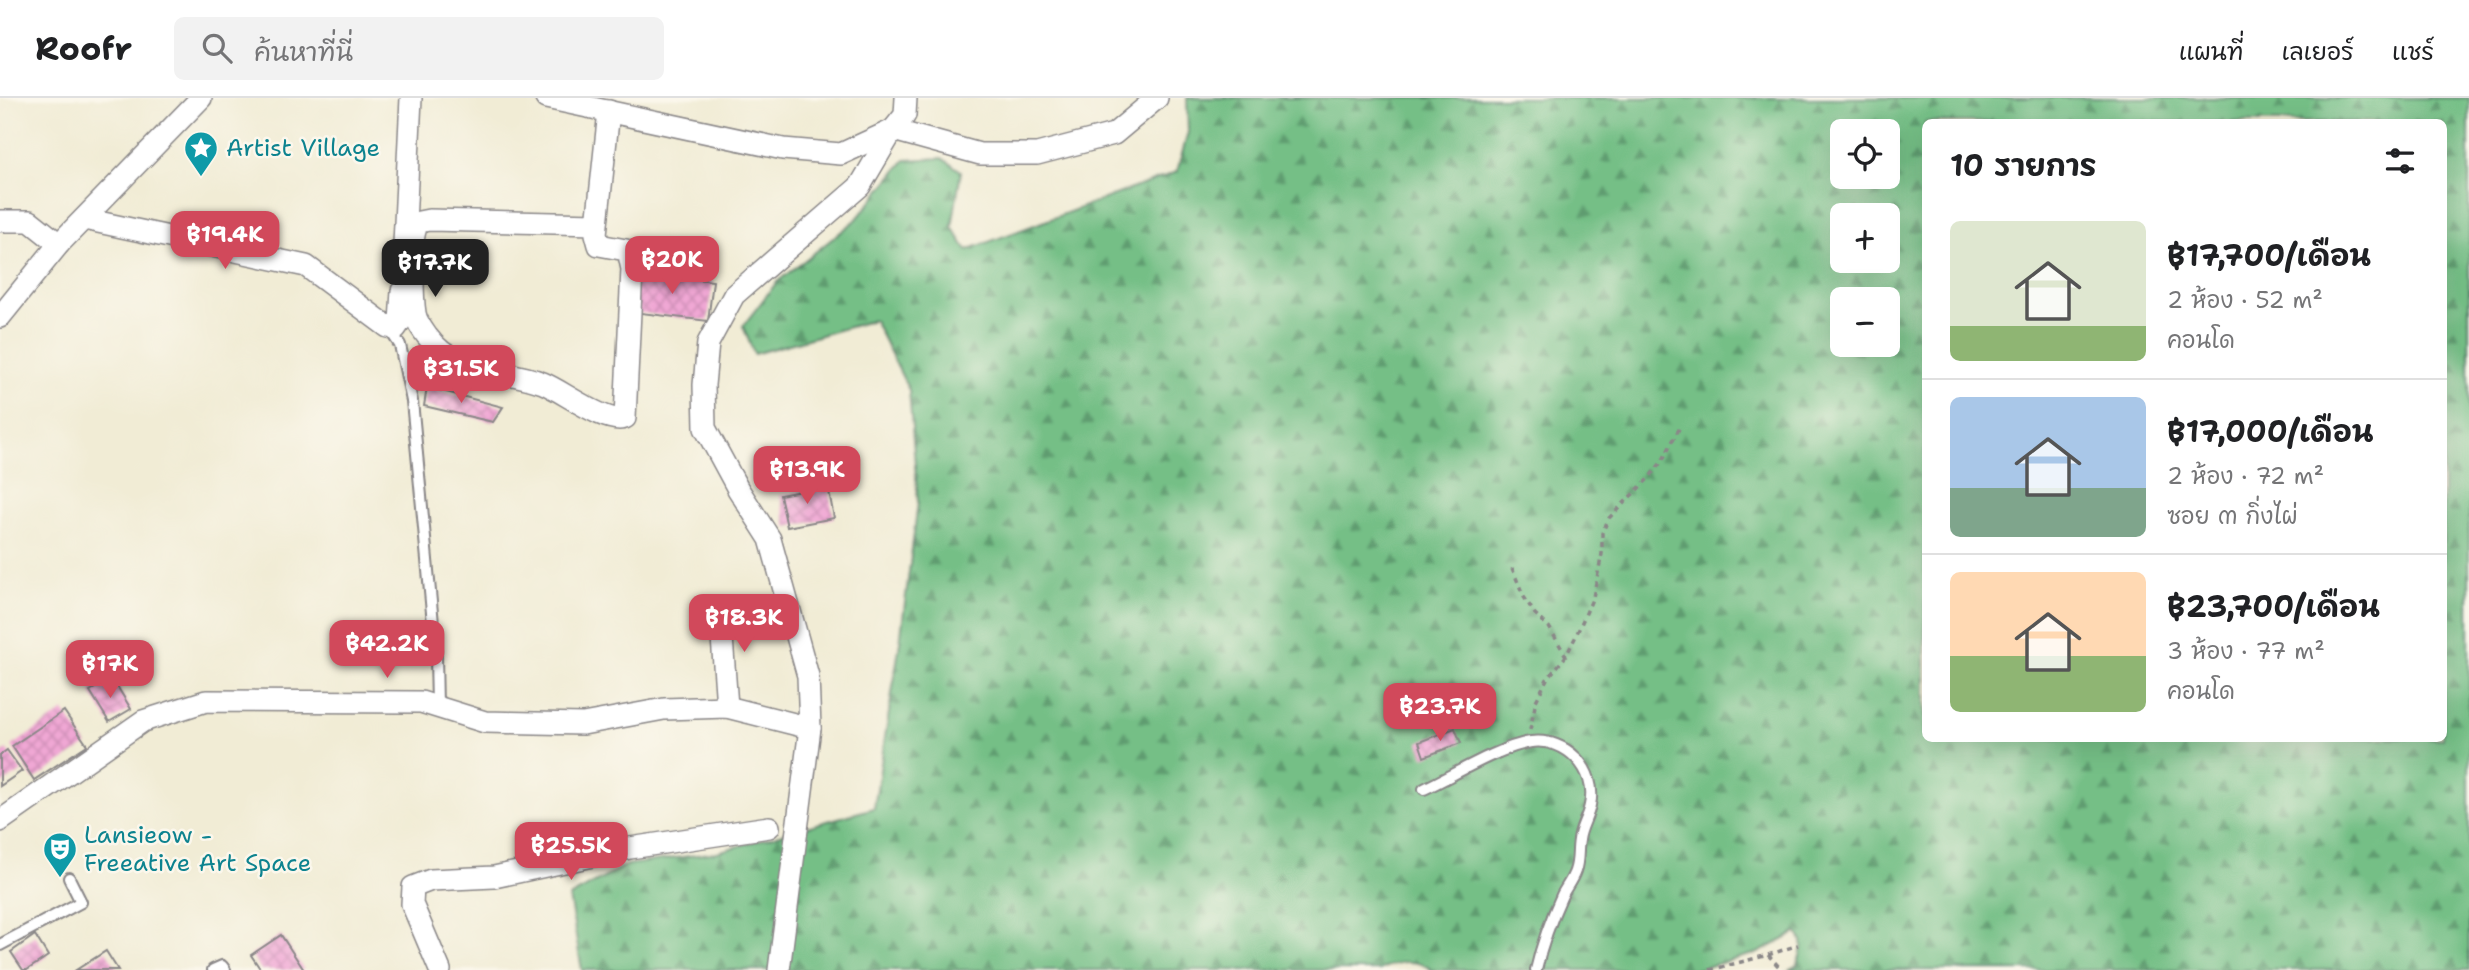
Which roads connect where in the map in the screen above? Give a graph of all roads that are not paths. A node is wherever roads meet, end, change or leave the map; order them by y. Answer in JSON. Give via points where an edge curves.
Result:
{"nodes":[{"id":1,"x":201,"y":98,"type":"edge"},
{"id":2,"x":411,"y":98,"type":"edge"},
{"id":3,"x":546,"y":98,"type":"edge"},
{"id":4,"x":906,"y":98,"type":"edge"},
{"id":5,"x":1157,"y":98,"type":"edge"},
{"id":6,"x":609,"y":111,"type":"junction"},
{"id":7,"x":893,"y":130,"type":"junction"},
{"id":8,"x":84,"y":219,"type":"junction"},
{"id":9,"x":0,"y":221,"type":"edge"},
{"id":10,"x":597,"y":224,"type":"junction"},
{"id":11,"x":59,"y":244,"type":"junction"},
{"id":12,"x":0,"y":317,"type":"edge"},
{"id":13,"x":388,"y":327,"type":"junction"},
{"id":14,"x":712,"y":611,"type":"dead end"},
{"id":15,"x":727,"y":706,"type":"junction"},
{"id":16,"x":436,"y":707,"type":"junction"},
{"id":17,"x":810,"y":728,"type":"junction"},
{"id":18,"x":1424,"y":789,"type":"dead end"},
{"id":19,"x":0,"y":821,"type":"edge"},
{"id":20,"x":769,"y":827,"type":"dead end"},
{"id":21,"x":69,"y":878,"type":"dead end"},
{"id":22,"x":0,"y":945,"type":"edge"},
{"id":23,"x":213,"y":970,"type":"edge"},
{"id":24,"x":225,"y":970,"type":"edge"},
{"id":25,"x":440,"y":970,"type":"edge"},
{"id":26,"x":779,"y":970,"type":"edge"},
{"id":27,"x":1536,"y":970,"type":"edge"}],
"edges":[{"from":1,"to":8,"type":"street"},
{"from":2,"to":13,"type":"street","via":[[400,322],[396,328]]},
{"from":3,"to":6,"type":"street"},
{"from":4,"to":7,"type":"street","via":[[905,115]]},
{"from":5,"to":7,"type":"street","via":[[1114,134],[1037,154],[979,155]]},
{"from":6,"to":7,"type":"street","via":[[783,149],[841,154]]},
{"from":6,"to":10,"type":"street"},
{"from":7,"to":17,"type":"street","via":[[860,186],[734,295],[708,343],[705,428],[770,539],[808,676]]},
{"from":8,"to":11,"type":"street"},
{"from":8,"to":13,"type":"street","via":[[306,266]]},
{"from":9,"to":11,"type":"street","via":[[30,220]]},
{"from":10,"to":10,"type":"street","via":[[599,245],[626,250],[632,269],[624,419],[604,415],[545,384],[458,362],[441,353],[419,325],[413,273],[419,222]]},
{"from":11,"to":12,"type":"street"},
{"from":13,"to":16,"type":"lane","via":[[400,345],[412,401],[436,655]]},
{"from":14,"to":15,"type":"street","via":[[722,637]]},
{"from":15,"to":16,"type":"street","via":[[664,709],[583,724],[485,722]]},
{"from":15,"to":17,"type":"street"},
{"from":16,"to":19,"type":"street","via":[[421,702],[206,701],[143,721]]},
{"from":17,"to":26,"type":"street"},
{"from":18,"to":27,"type":"lane","via":[[1531,742],[1567,750],[1580,761],[1592,788],[1590,805],[1578,839],[1574,873],[1553,915]]},
{"from":20,"to":25,"type":"street","via":[[631,848],[494,877],[431,880],[413,887],[412,904]]},
{"from":21,"to":22,"type":"lane","via":[[81,902]]},
{"from":23,"to":24,"type":"lane","via":[[222,965]]}]}
